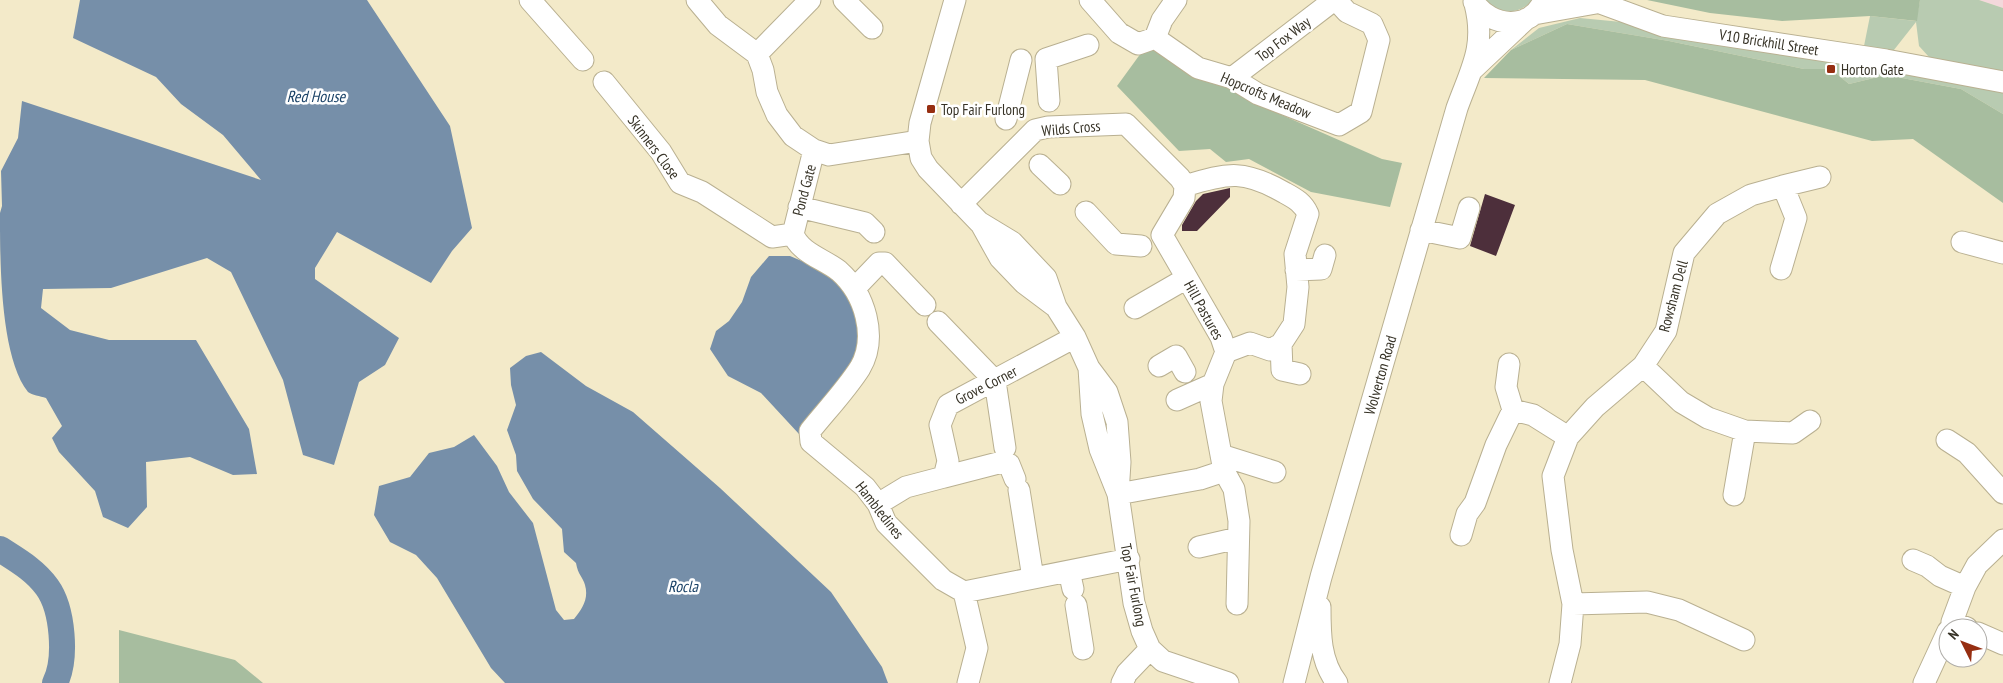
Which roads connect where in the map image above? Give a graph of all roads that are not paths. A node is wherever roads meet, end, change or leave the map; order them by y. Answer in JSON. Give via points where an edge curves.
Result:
{"nodes":[{"id":1,"x":530,"y":0,"type":"edge"},
{"id":2,"x":697,"y":0,"type":"edge"},
{"id":3,"x":810,"y":0,"type":"edge"},
{"id":4,"x":844,"y":0,"type":"edge"},
{"id":5,"x":955,"y":0,"type":"edge"},
{"id":6,"x":1090,"y":0,"type":"edge"},
{"id":7,"x":1176,"y":0,"type":"edge"},
{"id":8,"x":1329,"y":2,"type":"edge"},
{"id":9,"x":1474,"y":2,"type":"edge"},
{"id":10,"x":1594,"y":2,"type":"edge"},
{"id":11,"x":1535,"y":11,"type":"edge"},
{"id":12,"x":872,"y":28,"type":"dead end"},
{"id":13,"x":1155,"y":38,"type":"junction"},
{"id":14,"x":1088,"y":45,"type":"dead end"},
{"id":15,"x":757,"y":54,"type":"junction"},
{"id":16,"x":583,"y":60,"type":"dead end"},
{"id":17,"x":1021,"y":60,"type":"dead end"},
{"id":18,"x":1473,"y":69,"type":"junction"},
{"id":19,"x":1232,"y":78,"type":"junction"},
{"id":20,"x":604,"y":82,"type":"dead end"},
{"id":21,"x":2003,"y":82,"type":"edge"},
{"id":22,"x":1048,"y":114,"type":"junction"},
{"id":23,"x":918,"y":141,"type":"junction"},
{"id":24,"x":1024,"y":142,"type":"junction"},
{"id":25,"x":814,"y":150,"type":"junction"},
{"id":26,"x":1820,"y":176,"type":"dead end"},
{"id":27,"x":1060,"y":184,"type":"dead end"},
{"id":28,"x":1185,"y":186,"type":"junction"},
{"id":29,"x":1783,"y":186,"type":"junction"},
{"id":30,"x":961,"y":204,"type":"junction"},
{"id":31,"x":800,"y":207,"type":"junction"},
{"id":32,"x":1469,"y":208,"type":"dead end"},
{"id":33,"x":1086,"y":212,"type":"dead end"},
{"id":34,"x":1422,"y":230,"type":"junction"},
{"id":35,"x":874,"y":232,"type":"dead end"},
{"id":36,"x":794,"y":239,"type":"junction"},
{"id":37,"x":1152,"y":240,"type":"junction"},
{"id":38,"x":1962,"y":242,"type":"dead end"},
{"id":39,"x":2003,"y":253,"type":"edge"},
{"id":40,"x":1325,"y":255,"type":"dead end"},
{"id":41,"x":1781,"y":269,"type":"dead end"},
{"id":42,"x":1296,"y":270,"type":"junction"},
{"id":43,"x":1187,"y":278,"type":"junction"},
{"id":44,"x":855,"y":288,"type":"junction"},
{"id":45,"x":925,"y":305,"type":"dead end"},
{"id":46,"x":1135,"y":308,"type":"dead end"},
{"id":47,"x":938,"y":322,"type":"dead end"},
{"id":48,"x":1075,"y":337,"type":"junction"},
{"id":49,"x":1281,"y":344,"type":"junction"},
{"id":50,"x":1226,"y":352,"type":"junction"},
{"id":51,"x":1509,"y":364,"type":"dead end"},
{"id":52,"x":1159,"y":366,"type":"dead end"},
{"id":53,"x":1643,"y":366,"type":"junction"},
{"id":54,"x":1300,"y":374,"type":"dead end"},
{"id":55,"x":995,"y":380,"type":"junction"},
{"id":56,"x":1192,"y":386,"type":"junction"},
{"id":57,"x":1513,"y":410,"type":"junction"},
{"id":58,"x":1810,"y":421,"type":"dead end"},
{"id":59,"x":1755,"y":432,"type":"junction"},
{"id":60,"x":1568,"y":436,"type":"junction"},
{"id":61,"x":1947,"y":440,"type":"dead end"},
{"id":62,"x":1005,"y":448,"type":"dead end"},
{"id":63,"x":1222,"y":463,"type":"junction"},
{"id":64,"x":1275,"y":472,"type":"dead end"},
{"id":65,"x":944,"y":477,"type":"junction"},
{"id":66,"x":2003,"y":493,"type":"edge"},
{"id":67,"x":1118,"y":494,"type":"junction"},
{"id":68,"x":1734,"y":495,"type":"dead end"},
{"id":69,"x":878,"y":504,"type":"junction"},
{"id":70,"x":1461,"y":535,"type":"dead end"},
{"id":71,"x":1238,"y":538,"type":"junction"},
{"id":72,"x":2003,"y":540,"type":"edge"},
{"id":73,"x":1199,"y":547,"type":"dead end"},
{"id":74,"x":1129,"y":559,"type":"junction"},
{"id":75,"x":1912,"y":560,"type":"dead end"},
{"id":76,"x":1321,"y":577,"type":"junction"},
{"id":77,"x":1033,"y":578,"type":"junction"},
{"id":78,"x":1965,"y":587,"type":"junction"},
{"id":79,"x":1073,"y":588,"type":"junction"},
{"id":80,"x":964,"y":592,"type":"junction"},
{"id":81,"x":1236,"y":604,"type":"dead end"},
{"id":82,"x":1573,"y":604,"type":"junction"},
{"id":83,"x":1956,"y":618,"type":"edge"},
{"id":84,"x":1988,"y":637,"type":"edge"},
{"id":85,"x":1744,"y":640,"type":"dead end"},
{"id":86,"x":2003,"y":644,"type":"edge"},
{"id":87,"x":1082,"y":649,"type":"dead end"},
{"id":88,"x":1150,"y":649,"type":"junction"},
{"id":89,"x":1938,"y":657,"type":"edge"},
{"id":90,"x":968,"y":683,"type":"edge"},
{"id":91,"x":1122,"y":683,"type":"edge"},
{"id":92,"x":1228,"y":683,"type":"edge"},
{"id":93,"x":1294,"y":683,"type":"edge"},
{"id":94,"x":1337,"y":683,"type":"edge"},
{"id":95,"x":1560,"y":683,"type":"edge"},
{"id":96,"x":1924,"y":683,"type":"edge"}],
"edges":[{"from":1,"to":16,"type":"street"},
{"from":2,"to":15,"type":"street","via":[[718,25]]},
{"from":3,"to":15,"type":"street"},
{"from":4,"to":12,"type":"street"},
{"from":5,"to":23,"type":"street","name":"Top Fair Furlong","via":[[920,123]]},
{"from":6,"to":13,"type":"street","via":[[1119,33],[1138,44]]},
{"from":7,"to":13,"type":"street","via":[[1162,20]]},
{"from":8,"to":19,"type":"street","name":"Top Fox Way"},
{"from":8,"to":19,"type":"street","name":"Hopcrofts Meadow","via":[[1372,24],[1379,40],[1361,112],[1339,125],[1258,94]]},
{"from":9,"to":11,"type":"street","name":"V10 Brickhill Street","via":[[1487,16],[1503,23]]},
{"from":9,"to":18,"type":"street","name":"Wolverton Road","via":[[1480,31]]},
{"from":10,"to":11,"type":"street","name":"V10 Brickhill Street"},
{"from":10,"to":21,"type":"street","name":"V10 Brickhill Street","via":[[1663,26],[1886,60]]},
{"from":11,"to":18,"type":"street","name":"Wolverton Road"},
{"from":13,"to":19,"type":"street","name":"Hopcrofts Meadow","via":[[1198,68]]},
{"from":14,"to":22,"type":"street","via":[[1046,59]]},
{"from":15,"to":25,"type":"street","via":[[764,70],[766,92],[776,115],[793,136]]},
{"from":17,"to":24,"type":"street"},
{"from":18,"to":34,"type":"street","name":"Wolverton Road","via":[[1457,108]]},
{"from":20,"to":36,"type":"street","name":"Skinners Close","via":[[661,152],[680,182],[702,192],[772,237]]},
{"from":22,"to":24,"type":"street","name":"Wilds Cross"},
{"from":22,"to":28,"type":"street","name":"Wilds Cross","via":[[1126,124]]},
{"from":23,"to":25,"type":"street","name":"Pond Gate","via":[[829,154]]},
{"from":23,"to":30,"type":"street","name":"Top Fair Furlong","via":[[921,158],[928,169]]},
{"from":24,"to":27,"type":"street"},
{"from":24,"to":30,"type":"street","name":"Wilds Cross"},
{"from":25,"to":31,"type":"street","name":"Pond Gate"},
{"from":26,"to":29,"type":"street","name":"Rowsham Dell"},
{"from":28,"to":37,"type":"street","via":[[1184,198]]},
{"from":28,"to":42,"type":"street","via":[[1213,177],[1238,175],[1261,179],[1304,204],[1308,214],[1295,254]]},
{"from":29,"to":41,"type":"street","via":[[1796,218]]},
{"from":29,"to":53,"type":"street","name":"Rowsham Dell","via":[[1751,195],[1716,214],[1684,253],[1666,331]]},
{"from":30,"to":48,"type":"street","name":"Top Fair Furlong","via":[[979,222],[1012,242],[1046,278],[1056,307]]},
{"from":31,"to":35,"type":"street","via":[[865,223]]},
{"from":31,"to":36,"type":"street","name":"Pond Gate"},
{"from":32,"to":34,"type":"street","via":[[1460,238]]},
{"from":33,"to":37,"type":"street","via":[[1116,244]]},
{"from":34,"to":76,"type":"street","name":"Wolverton Road"},
{"from":36,"to":44,"type":"street","name":"Hambledines","via":[[839,271]]},
{"from":37,"to":43,"type":"street","name":"Hill Pastures"},
{"from":38,"to":39,"type":"street"},
{"from":40,"to":42,"type":"street","via":[[1321,269]]},
{"from":42,"to":49,"type":"street","via":[[1298,286],[1294,324]]},
{"from":43,"to":46,"type":"street"},
{"from":43,"to":50,"type":"street","name":"Hill Pastures","via":[[1221,337]]},
{"from":44,"to":45,"type":"street","via":[[879,263],[885,263]]},
{"from":44,"to":69,"type":"street","name":"Hambledines","via":[[865,309],[868,337],[860,367],[810,431],[811,442],[865,487]]},
{"from":47,"to":55,"type":"street"},
{"from":48,"to":55,"type":"street","name":"Grove Corner"},
{"from":48,"to":67,"type":"street","name":"Top Fair Furlong","via":[[1089,368],[1092,414],[1100,449]]},
{"from":49,"to":50,"type":"street","via":[[1270,350],[1250,343]]},
{"from":49,"to":54,"type":"street","via":[[1282,370]]},
{"from":50,"to":56,"type":"street","name":"Hill Pastures"},
{"from":51,"to":57,"type":"street","via":[[1506,387]]},
{"from":52,"to":56,"type":"street","via":[[1176,356]]},
{"from":53,"to":59,"type":"street","via":[[1681,402],[1708,418]]},
{"from":53,"to":60,"type":"street","name":"Rowsham Dell","via":[[1595,407]]},
{"from":55,"to":62,"type":"street"},
{"from":55,"to":65,"type":"street","name":"Grove Corner","via":[[948,404],[940,424],[948,461]]},
{"from":56,"to":63,"type":"street","name":"Hill Pastures","via":[[1211,401]]},
{"from":57,"to":60,"type":"street","via":[[1533,415]]},
{"from":57,"to":70,"type":"street","via":[[1475,503],[1467,514]]},
{"from":58,"to":59,"type":"street","via":[[1793,433]]},
{"from":59,"to":68,"type":"street"},
{"from":60,"to":82,"type":"street","name":"Rowsham Dell","via":[[1553,476],[1562,550]]},
{"from":61,"to":66,"type":"street","via":[[1967,453]]},
{"from":63,"to":64,"type":"street"},
{"from":63,"to":67,"type":"street","via":[[1200,479]]},
{"from":63,"to":71,"type":"street","name":"Hill Pastures","via":[[1234,489]]},
{"from":65,"to":69,"type":"street","via":[[906,487]]},
{"from":65,"to":77,"type":"street","via":[[1002,462],[1009,464],[1017,484]]},
{"from":67,"to":74,"type":"street","name":"Top Fair Furlong"},
{"from":69,"to":80,"type":"street","name":"Hambledines","via":[[886,523],[944,580]]},
{"from":71,"to":73,"type":"street"},
{"from":71,"to":81,"type":"street","name":"Hill Pastures"},
{"from":72,"to":78,"type":"street","via":[[1977,565]]},
{"from":74,"to":79,"type":"street"},
{"from":74,"to":88,"type":"street","name":"Top Fair Furlong","via":[[1134,603]]},
{"from":75,"to":78,"type":"street"},
{"from":76,"to":93,"type":"street","name":"Wolverton Road"},
{"from":76,"to":94,"type":"street","via":[[1323,653],[1327,669]]},
{"from":77,"to":79,"type":"street"},
{"from":77,"to":80,"type":"street"},
{"from":78,"to":83,"type":"street"},
{"from":79,"to":87,"type":"street"},
{"from":80,"to":90,"type":"street","via":[[977,648]]},
{"from":82,"to":85,"type":"street","via":[[1647,602],[1679,610]]},
{"from":82,"to":95,"type":"street","name":"Rowsham Dell","via":[[1570,644]]},
{"from":84,"to":86,"type":"street"},
{"from":88,"to":91,"type":"street"},
{"from":88,"to":92,"type":"street","via":[[1163,661]]},
{"from":89,"to":96,"type":"street"}]}
